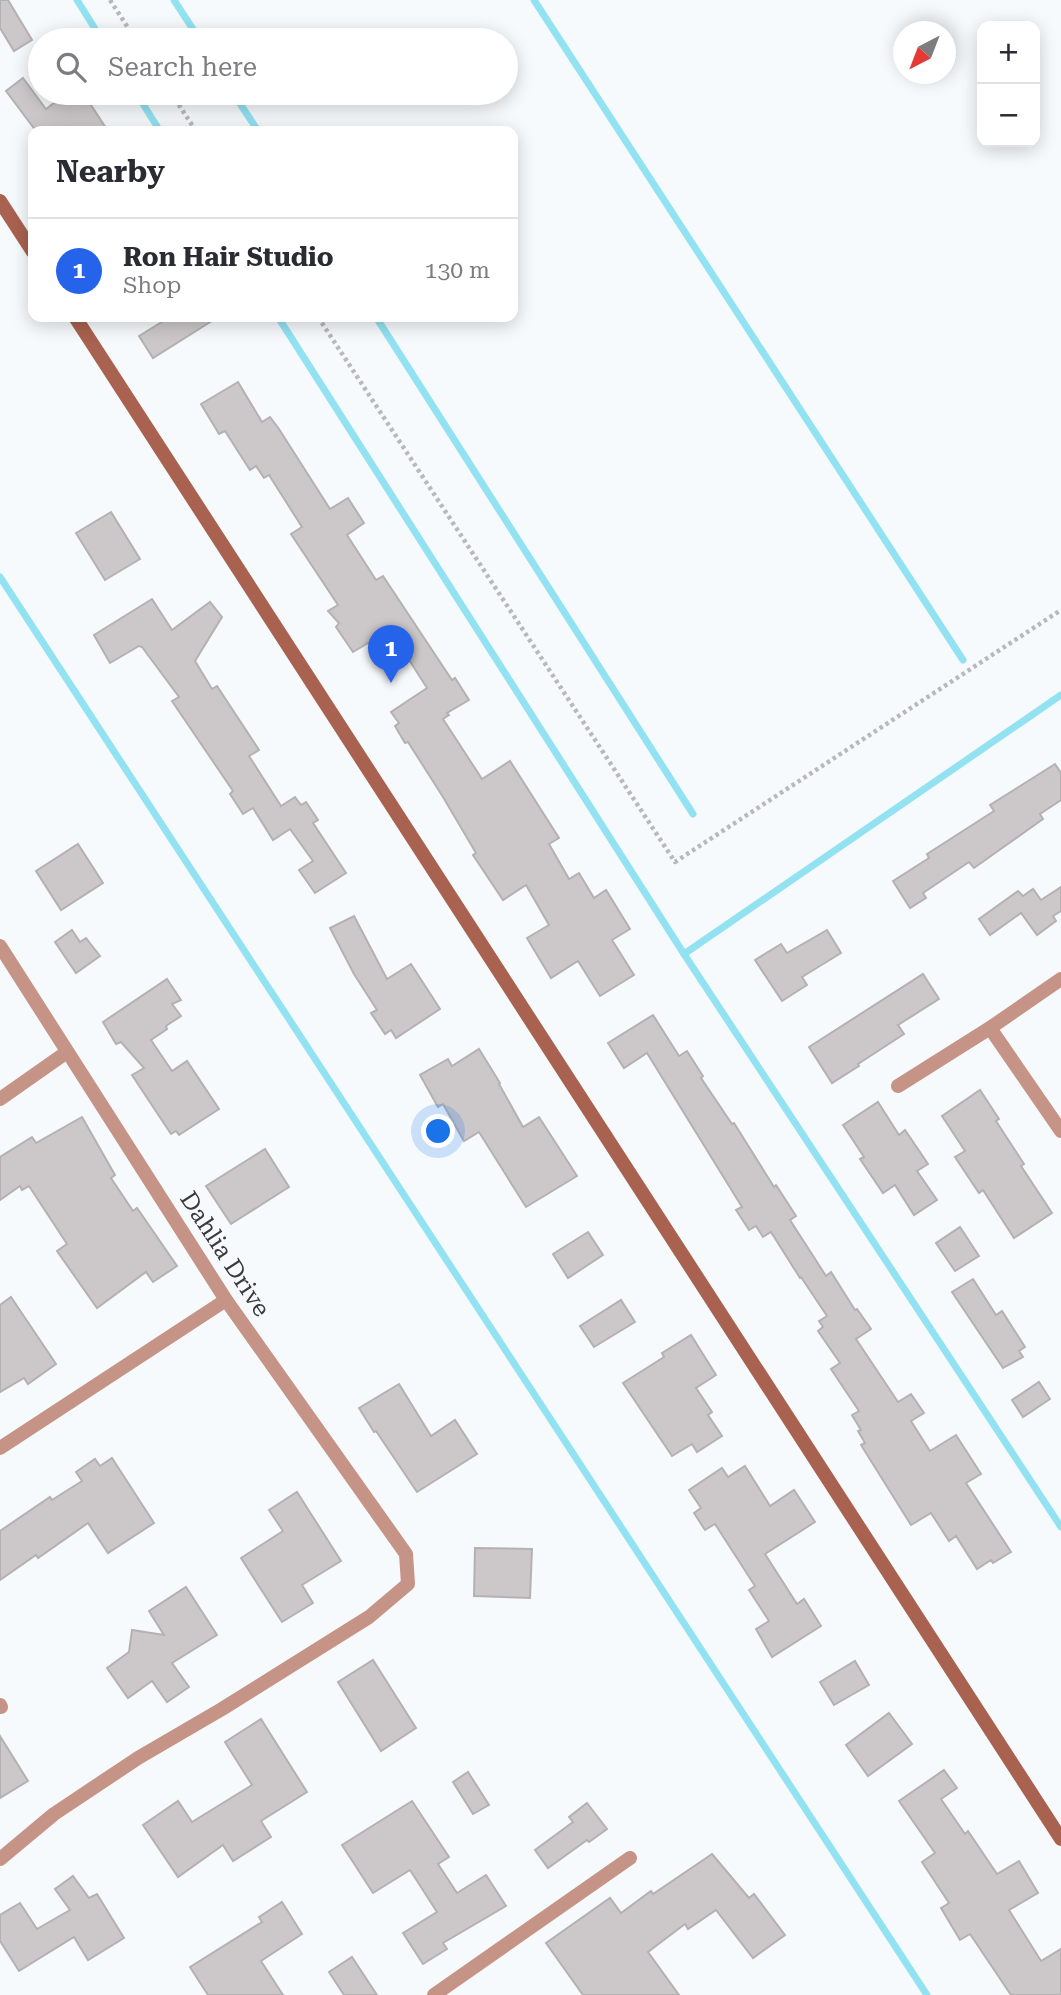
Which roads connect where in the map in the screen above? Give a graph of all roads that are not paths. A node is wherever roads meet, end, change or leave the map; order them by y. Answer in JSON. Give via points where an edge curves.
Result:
{"nodes":[{"id":1,"x":0,"y":201,"type":"edge"},
{"id":2,"x":28,"y":244,"type":"edge"},
{"id":3,"x":78,"y":322,"type":"edge"},
{"id":4,"x":0,"y":946,"type":"edge"},
{"id":5,"x":1061,"y":979,"type":"edge"},
{"id":6,"x":990,"y":1027,"type":"junction"},
{"id":7,"x":67,"y":1052,"type":"junction"},
{"id":8,"x":898,"y":1086,"type":"dead end"},
{"id":9,"x":0,"y":1099,"type":"edge"},
{"id":10,"x":1061,"y":1131,"type":"edge"},
{"id":11,"x":226,"y":1300,"type":"junction"},
{"id":12,"x":0,"y":1448,"type":"edge"},
{"id":13,"x":1061,"y":1839,"type":"edge"},
{"id":14,"x":630,"y":1858,"type":"dead end"},
{"id":15,"x":0,"y":1859,"type":"edge"},
{"id":16,"x":435,"y":1995,"type":"edge"}],
"edges":[{"from":1,"to":2,"type":"main road"},
{"from":3,"to":13,"type":"main road"},
{"from":4,"to":7,"type":"street","name":"Dahlia Drive"},
{"from":5,"to":6,"type":"street"},
{"from":6,"to":8,"type":"street"},
{"from":6,"to":10,"type":"street"},
{"from":7,"to":9,"type":"street"},
{"from":7,"to":11,"type":"street","name":"Dahlia Drive"},
{"from":11,"to":12,"type":"street"},
{"from":11,"to":15,"type":"street","name":"Dahlia Drive","via":[[407,1554],[408,1584],[369,1617],[64,1807]]},
{"from":14,"to":16,"type":"street"}]}
